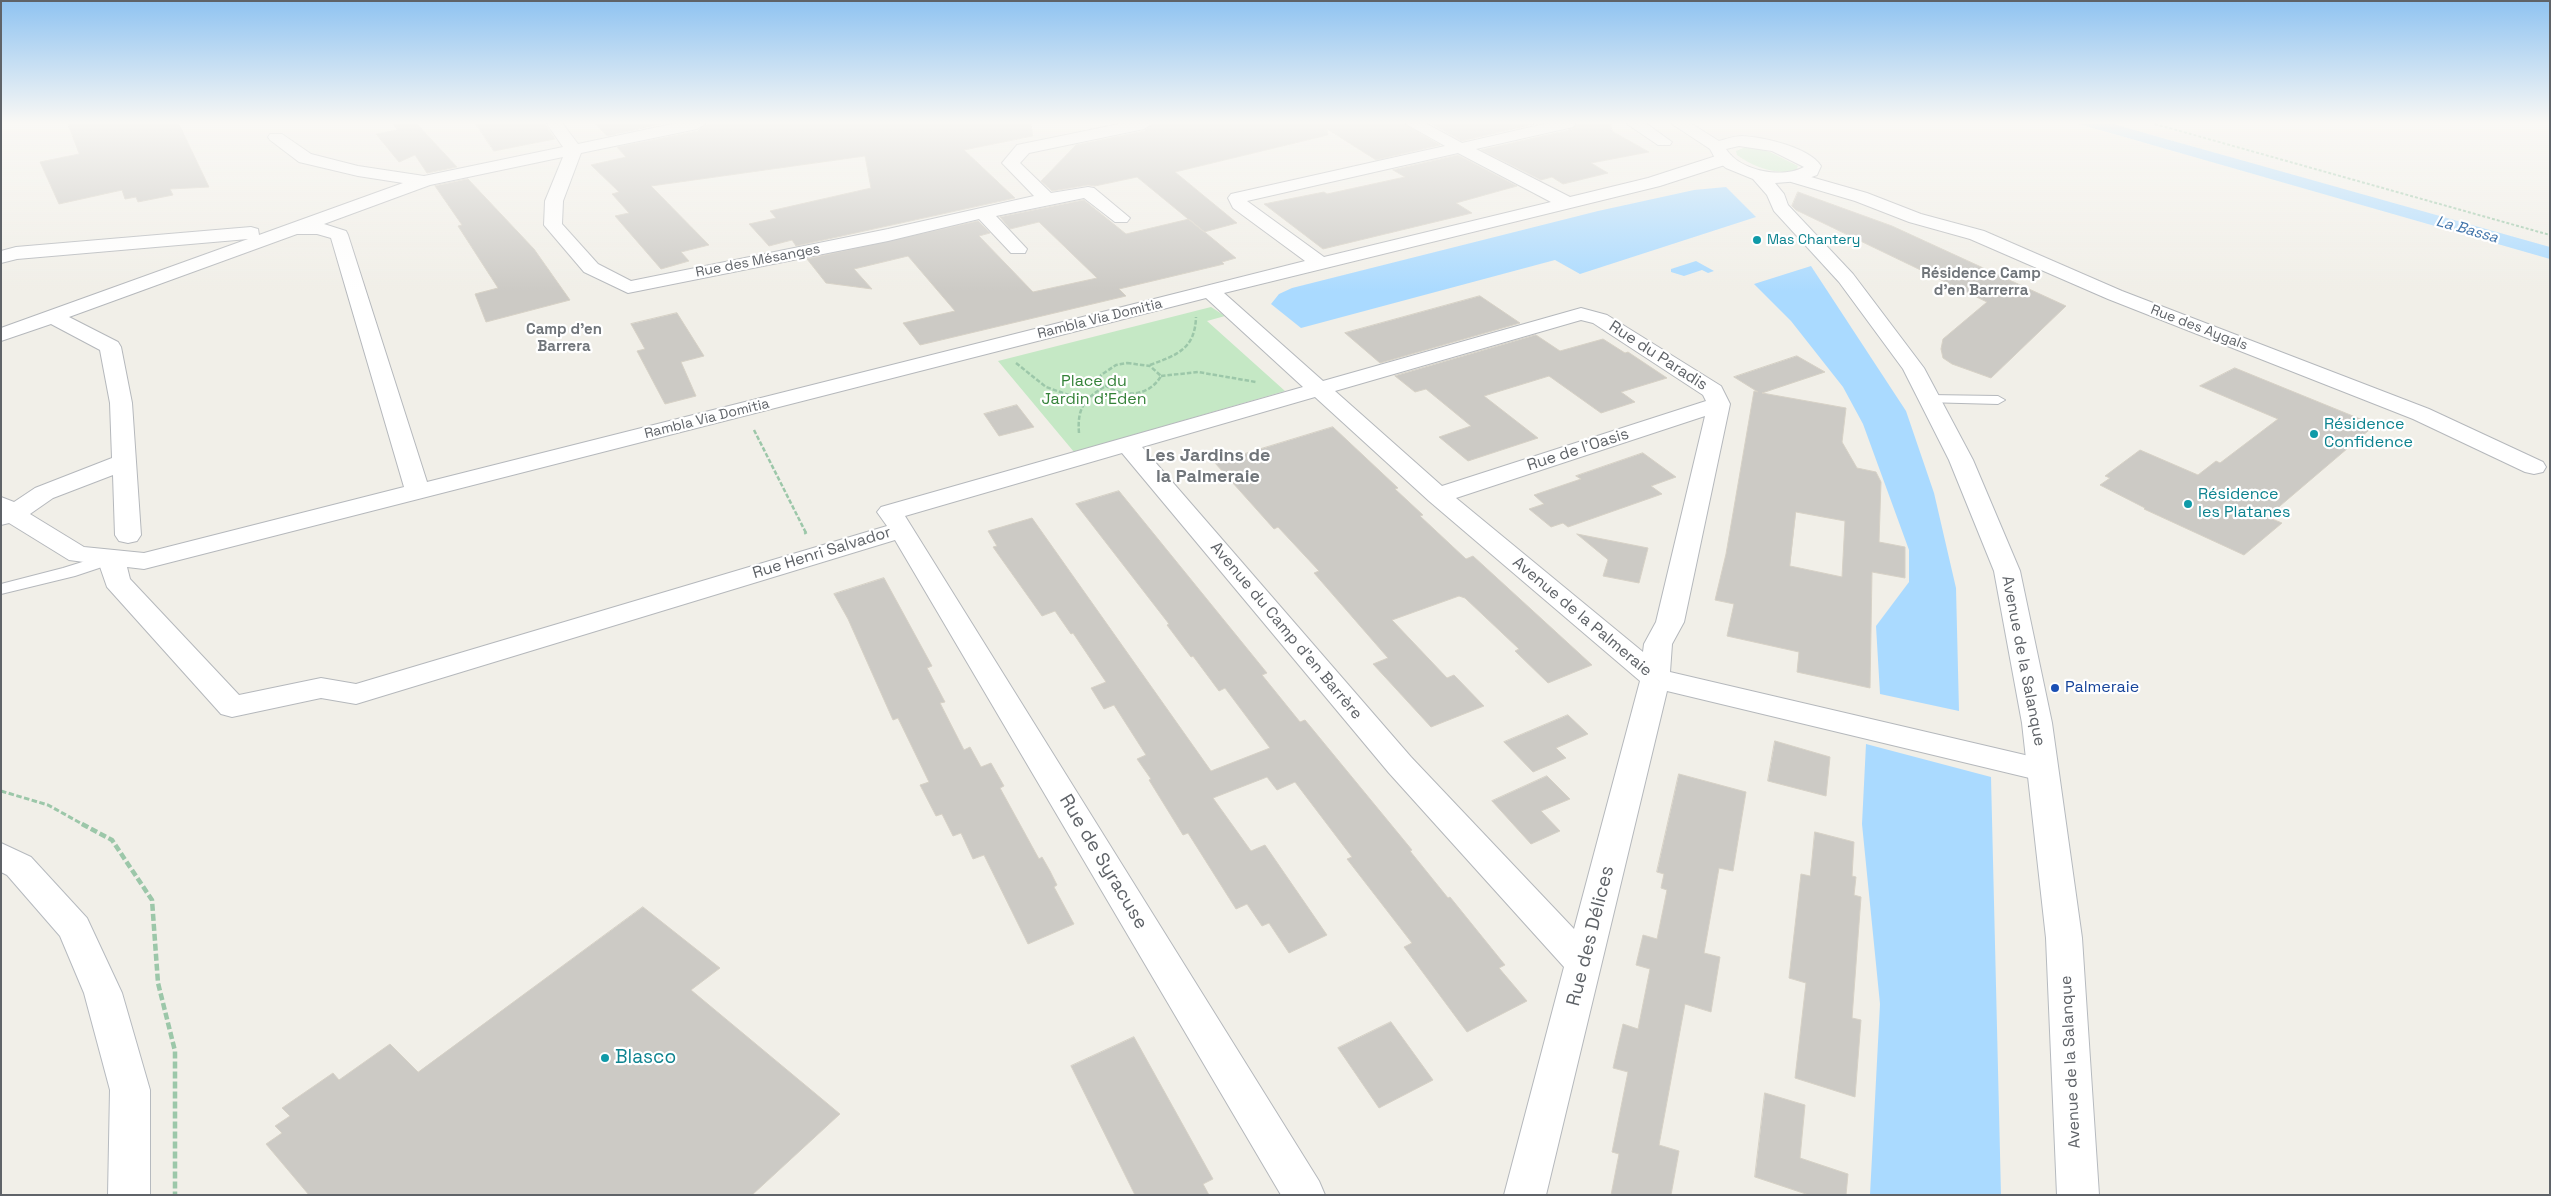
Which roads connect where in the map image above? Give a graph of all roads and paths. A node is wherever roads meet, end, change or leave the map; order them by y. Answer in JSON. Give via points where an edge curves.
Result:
{"nodes":[{"id":1,"x":417,"y":180,"type":"edge"},
{"id":2,"x":431,"y":180,"type":"edge"},
{"id":3,"x":562,"y":180,"type":"edge"},
{"id":4,"x":1028,"y":180,"type":"edge"},
{"id":5,"x":1317,"y":180,"type":"edge"},
{"id":6,"x":1520,"y":180,"type":"edge"},
{"id":7,"x":1659,"y":180,"type":"edge"},
{"id":8,"x":1679,"y":180,"type":"edge"},
{"id":9,"x":1774,"y":180,"type":"edge"},
{"id":10,"x":1794,"y":180,"type":"edge"},
{"id":11,"x":1839,"y":180,"type":"edge"},
{"id":12,"x":2354,"y":180,"type":"edge"},
{"id":13,"x":425,"y":181,"type":"junction"},
{"id":14,"x":1654,"y":182,"type":"junction"},
{"id":15,"x":1786,"y":184,"type":"junction"},
{"id":16,"x":1861,"y":197,"type":"junction"},
{"id":17,"x":1040,"y":200,"type":"junction"},
{"id":18,"x":1566,"y":203,"type":"junction"},
{"id":19,"x":983,"y":213,"type":"junction"},
{"id":20,"x":1121,"y":218,"type":"dead end"},
{"id":21,"x":286,"y":230,"type":"junction"},
{"id":22,"x":2550,"y":235,"type":"edge"},
{"id":23,"x":1018,"y":248,"type":"dead end"},
{"id":24,"x":1,"y":257,"type":"edge"},
{"id":25,"x":1321,"y":264,"type":"junction"},
{"id":26,"x":1211,"y":292,"type":"junction"},
{"id":27,"x":1196,"y":314,"type":"dead end"},
{"id":28,"x":51,"y":316,"type":"junction"},
{"id":29,"x":1,"y":335,"type":"edge"},
{"id":30,"x":1014,"y":361,"type":"dead end"},
{"id":31,"x":1149,"y":365,"type":"junction"},
{"id":32,"x":1161,"y":376,"type":"junction"},
{"id":33,"x":1312,"y":383,"type":"junction"},
{"id":34,"x":1104,"y":386,"type":"junction"},
{"id":35,"x":1929,"y":399,"type":"junction"},
{"id":36,"x":1083,"y":400,"type":"junction"},
{"id":37,"x":1998,"y":400,"type":"dead end"},
{"id":38,"x":1719,"y":404,"type":"junction"},
{"id":39,"x":745,"y":409,"type":"junction"},
{"id":40,"x":1127,"y":444,"type":"junction"},
{"id":41,"x":1095,"y":453,"type":"junction"},
{"id":42,"x":124,"y":462,"type":"junction"},
{"id":43,"x":2534,"y":467,"type":"dead end"},
{"id":44,"x":418,"y":491,"type":"junction"},
{"id":45,"x":1438,"y":496,"type":"junction"},
{"id":46,"x":5,"y":511,"type":"edge"},
{"id":47,"x":902,"y":530,"type":"junction"},
{"id":48,"x":128,"y":535,"type":"dead end"},
{"id":49,"x":816,"y":555,"type":"junction"},
{"id":50,"x":111,"y":558,"type":"junction"},
{"id":51,"x":1,"y":589,"type":"edge"},
{"id":52,"x":1655,"y":678,"type":"junction"},
{"id":53,"x":2042,"y":770,"type":"junction"},
{"id":54,"x":1,"y":791,"type":"edge"},
{"id":55,"x":1,"y":856,"type":"edge"},
{"id":56,"x":1584,"y":964,"type":"junction"},
{"id":57,"x":129,"y":1195,"type":"edge"},
{"id":58,"x":176,"y":1195,"type":"edge"},
{"id":59,"x":1304,"y":1195,"type":"edge"},
{"id":60,"x":1525,"y":1195,"type":"edge"},
{"id":61,"x":2078,"y":1195,"type":"edge"}],
"edges":[{"from":1,"to":13,"type":"street"},
{"from":2,"to":13,"type":"street"},
{"from":3,"to":19,"type":"street","name":"Rue des Mésanges","via":[[554,201],[553,225],[591,268],[628,287]]},
{"from":4,"to":17,"type":"street","via":[[1044,195]]},
{"from":5,"to":25,"type":"street","via":[[1237,198],[1239,204]]},
{"from":6,"to":18,"type":"street"},
{"from":7,"to":14,"type":"street","name":"Rambla Via Domitia"},
{"from":8,"to":14,"type":"street","name":"Rambla Via Domitia"},
{"from":9,"to":15,"type":"street","name":"Avenue de la Salanque"},
{"from":10,"to":15,"type":"street"},
{"from":11,"to":16,"type":"street","name":"Rue des Aygals"},
{"from":12,"to":22,"type":"path"},
{"from":13,"to":21,"type":"street"},
{"from":14,"to":18,"type":"street","name":"Rambla Via Domitia"},
{"from":15,"to":16,"type":"street","name":"Rue des Aygals"},
{"from":15,"to":35,"type":"street","name":"Avenue de la Salanque","via":[[1780,208],[1828,256],[1852,286],[1913,368]]},
{"from":16,"to":43,"type":"street","name":"Rue des Aygals","via":[[1915,218],[1977,235],[2116,295],[2421,414]]},
{"from":17,"to":19,"type":"street","name":"Rue des Mésanges"},
{"from":17,"to":20,"type":"street","name":"Rue des Mésanges","via":[[1088,192]]},
{"from":18,"to":25,"type":"street","name":"Rambla Via Domitia"},
{"from":19,"to":23,"type":"street"},
{"from":21,"to":24,"type":"street","via":[[16,253]]},
{"from":21,"to":28,"type":"street"},
{"from":21,"to":44,"type":"street","via":[[319,228],[339,234]]},
{"from":25,"to":26,"type":"street","name":"Rambla Via Domitia"},
{"from":26,"to":33,"type":"street","name":"Avenue de la Palmeraie"},
{"from":26,"to":39,"type":"street","name":"Rambla Via Domitia"},
{"from":27,"to":31,"type":"path","via":[[1193,336],[1181,353]]},
{"from":28,"to":29,"type":"street"},
{"from":28,"to":42,"type":"street","via":[[110,348],[121,403]]},
{"from":30,"to":36,"type":"path","via":[[1030,378],[1057,394]]},
{"from":31,"to":32,"type":"path"},
{"from":31,"to":34,"type":"path","via":[[1127,363],[1107,369],[1101,375],[1100,381]]},
{"from":32,"to":33,"type":"path","via":[[1198,372],[1269,386]]},
{"from":32,"to":34,"type":"path","via":[[1159,382],[1140,392],[1126,393]]},
{"from":33,"to":38,"type":"street","name":"Rue du Paradis","via":[[1581,314],[1600,319],[1713,391]]},
{"from":33,"to":40,"type":"street"},
{"from":33,"to":45,"type":"street","name":"Avenue de la Palmeraie"},
{"from":34,"to":36,"type":"path"},
{"from":35,"to":37,"type":"lane"},
{"from":35,"to":53,"type":"street","name":"Avenue de la Salanque","via":[[1961,460],[2007,571],[2037,723]]},
{"from":36,"to":41,"type":"path","via":[[1077,415],[1079,434]]},
{"from":38,"to":45,"type":"street","name":"Rue de l'Oasis"},
{"from":38,"to":52,"type":"street","name":"Rue du Paradis","via":[[1670,622],[1658,644]]},
{"from":39,"to":44,"type":"street","name":"Rambla Via Domitia"},
{"from":39,"to":49,"type":"path"},
{"from":40,"to":41,"type":"street","name":"Rue Henri Salvador"},
{"from":40,"to":56,"type":"street","name":"Avenue du Camp d'en Barrère","via":[[1400,765]]},
{"from":41,"to":47,"type":"street","name":"Rue Henri Salvador","via":[[890,512]]},
{"from":42,"to":46,"type":"street","via":[[44,492]]},
{"from":42,"to":48,"type":"street"},
{"from":44,"to":50,"type":"street","name":"Rambla Via Domitia","via":[[144,561]]},
{"from":45,"to":52,"type":"street","name":"Avenue de la Palmeraie"},
{"from":46,"to":50,"type":"street","name":"Rambla Via Domitia","via":[[78,554]]},
{"from":47,"to":49,"type":"street","name":"Rue Henri Salvador"},
{"from":47,"to":59,"type":"street","name":"Rue de Syracuse"},
{"from":49,"to":50,"type":"street","name":"Rue Henri Salvador","via":[[356,694],[321,688],[232,707],[117,580]]},
{"from":50,"to":51,"type":"lane"},
{"from":52,"to":53,"type":"street","name":"Avenue de la Palmeraie"},
{"from":52,"to":56,"type":"street","name":"Rue des Délices"},
{"from":53,"to":61,"type":"street","name":"Avenue de la Salanque","via":[[2064,938]]},
{"from":54,"to":58,"type":"path","via":[[48,805],[112,840],[152,900],[158,983],[175,1052]]},
{"from":55,"to":57,"type":"street","via":[[19,866],[74,928],[103,993],[130,1090]]},
{"from":56,"to":60,"type":"street","name":"Rue des Délices"}]}
